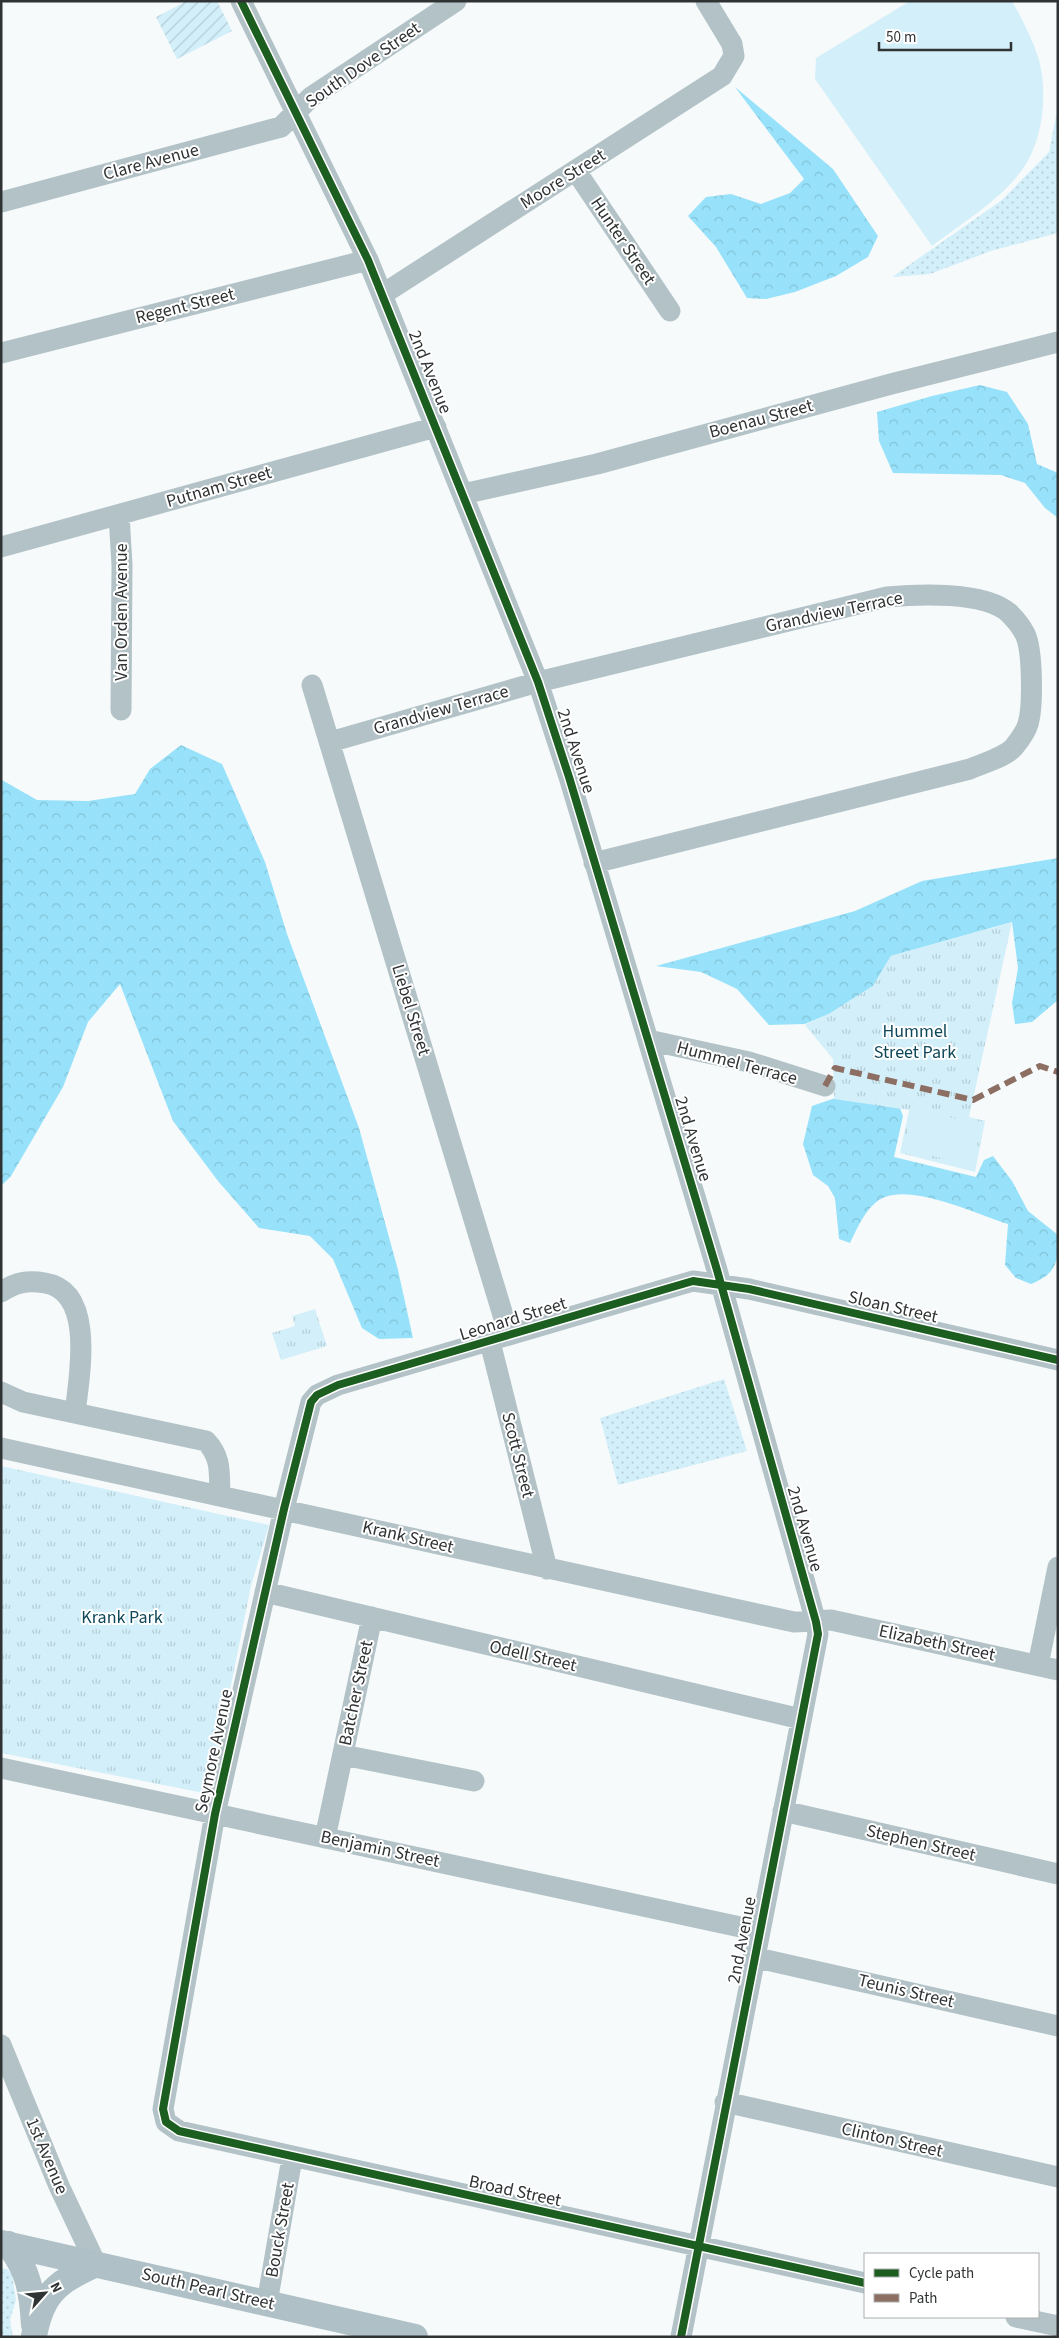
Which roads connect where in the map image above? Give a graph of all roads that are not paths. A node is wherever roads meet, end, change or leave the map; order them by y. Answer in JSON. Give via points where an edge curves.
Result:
{"nodes":[{"id":1,"x":241,"y":1,"type":"edge"},
{"id":2,"x":456,"y":1,"type":"edge"},
{"id":3,"x":706,"y":1,"type":"edge"},
{"id":4,"x":296,"y":114,"type":"junction"},
{"id":5,"x":576,"y":172,"type":"junction"},
{"id":6,"x":1,"y":202,"type":"edge"},
{"id":7,"x":368,"y":260,"type":"junction"},
{"id":8,"x":383,"y":294,"type":"junction"},
{"id":9,"x":670,"y":311,"type":"dead end"},
{"id":10,"x":1058,"y":342,"type":"edge"},
{"id":11,"x":1,"y":353,"type":"edge"},
{"id":12,"x":436,"y":427,"type":"junction"},
{"id":13,"x":463,"y":494,"type":"junction"},
{"id":14,"x":119,"y":515,"type":"junction"},
{"id":15,"x":1,"y":547,"type":"edge"},
{"id":16,"x":538,"y":682,"type":"junction"},
{"id":17,"x":312,"y":684,"type":"dead end"},
{"id":18,"x":121,"y":710,"type":"dead end"},
{"id":19,"x":330,"y":742,"type":"junction"},
{"id":20,"x":594,"y":863,"type":"junction"},
{"id":21,"x":648,"y":1040,"type":"junction"},
{"id":22,"x":825,"y":1086,"type":"dead end"},
{"id":23,"x":720,"y":1284,"type":"junction"},
{"id":24,"x":1,"y":1292,"type":"edge"},
{"id":25,"x":499,"y":1338,"type":"junction"},
{"id":26,"x":1058,"y":1360,"type":"edge"},
{"id":27,"x":1,"y":1392,"type":"edge"},
{"id":28,"x":317,"y":1395,"type":"joint"},
{"id":29,"x":75,"y":1413,"type":"junction"},
{"id":30,"x":1,"y":1448,"type":"edge"},
{"id":31,"x":220,"y":1495,"type":"junction"},
{"id":32,"x":284,"y":1509,"type":"junction"},
{"id":33,"x":1058,"y":1568,"type":"edge"},
{"id":34,"x":547,"y":1569,"type":"junction"},
{"id":35,"x":265,"y":1592,"type":"junction"},
{"id":36,"x":372,"y":1617,"type":"junction"},
{"id":37,"x":816,"y":1622,"type":"junction"},
{"id":38,"x":1048,"y":1668,"type":"edge"},
{"id":39,"x":801,"y":1720,"type":"junction"},
{"id":40,"x":343,"y":1755,"type":"junction"},
{"id":41,"x":1,"y":1768,"type":"edge"},
{"id":42,"x":474,"y":1781,"type":"dead end"},
{"id":43,"x":783,"y":1811,"type":"junction"},
{"id":44,"x":215,"y":1814,"type":"junction"},
{"id":45,"x":325,"y":1838,"type":"junction"},
{"id":46,"x":1058,"y":1874,"type":"edge"},
{"id":47,"x":759,"y":1931,"type":"junction"},
{"id":48,"x":754,"y":1956,"type":"junction"},
{"id":49,"x":1058,"y":2026,"type":"edge"},
{"id":50,"x":1,"y":2046,"type":"edge"},
{"id":51,"x":726,"y":2102,"type":"junction"},
{"id":52,"x":165,"y":2118,"type":"joint"},
{"id":53,"x":292,"y":2158,"type":"junction"},
{"id":54,"x":1058,"y":2177,"type":"edge"},
{"id":55,"x":5,"y":2244,"type":"edge"},
{"id":56,"x":698,"y":2246,"type":"junction"},
{"id":57,"x":96,"y":2264,"type":"junction"},
{"id":58,"x":864,"y":2283,"type":"edge"},
{"id":59,"x":267,"y":2303,"type":"junction"},
{"id":60,"x":1021,"y":2318,"type":"edge"},
{"id":61,"x":1058,"y":2326,"type":"edge"},
{"id":62,"x":34,"y":2336,"type":"edge"},
{"id":63,"x":415,"y":2337,"type":"edge"},
{"id":64,"x":681,"y":2337,"type":"edge"}],
"edges":[{"from":1,"to":4,"type":"street","name":"2nd Avenue"},
{"from":2,"to":4,"type":"street","name":"South Dove Street","via":[[312,97]]},
{"from":3,"to":5,"type":"street","name":"Moore Street","via":[[732,44],[734,56],[722,76]]},
{"from":4,"to":6,"type":"street","name":"Clare Avenue","via":[[281,127]]},
{"from":4,"to":7,"type":"street","name":"2nd Avenue"},
{"from":5,"to":8,"type":"street","name":"Moore Street"},
{"from":5,"to":9,"type":"street","name":"Hunter Street"},
{"from":7,"to":8,"type":"street","name":"2nd Avenue"},
{"from":7,"to":11,"type":"street","name":"Regent Street"},
{"from":8,"to":12,"type":"street","name":"2nd Avenue"},
{"from":10,"to":13,"type":"street","name":"Boenau Street","via":[[597,464]]},
{"from":12,"to":13,"type":"street","name":"2nd Avenue"},
{"from":12,"to":14,"type":"street","name":"Putnam Street"},
{"from":13,"to":16,"type":"street","name":"2nd Avenue"},
{"from":14,"to":15,"type":"street","name":"Putnam Street"},
{"from":14,"to":18,"type":"street","name":"Van Orden Avenue"},
{"from":16,"to":19,"type":"street","name":"Grandview Terrace"},
{"from":16,"to":20,"type":"street","name":"2nd Avenue"},
{"from":16,"to":20,"type":"street","name":"Grandview Terrace","via":[[887,597],[928,594],[995,605],[1008,613],[1025,635],[1032,666],[1028,725],[1013,748],[996,758],[970,769]]},
{"from":17,"to":19,"type":"street","name":"Liebel Street"},
{"from":19,"to":25,"type":"street","name":"Liebel Street"},
{"from":20,"to":21,"type":"street","name":"2nd Avenue"},
{"from":21,"to":22,"type":"street","name":"Hummel Terrace","via":[[749,1062]]},
{"from":21,"to":23,"type":"street","name":"2nd Avenue"},
{"from":23,"to":25,"type":"street","name":"Leonard Street","via":[[693,1281]]},
{"from":23,"to":26,"type":"street","name":"Sloan Street"},
{"from":23,"to":37,"type":"street","name":"2nd Avenue"},
{"from":24,"to":29,"type":"street","via":[[14,1284],[32,1280],[52,1284],[70,1297],[79,1319],[81,1364]]},
{"from":25,"to":28,"type":"street","name":"Leonard Street","via":[[338,1385]]},
{"from":25,"to":34,"type":"street","name":"Scott Street"},
{"from":27,"to":29,"type":"street","via":[[23,1402]]},
{"from":28,"to":32,"type":"street","name":"Seymore Avenue","via":[[311,1402]]},
{"from":29,"to":31,"type":"street","via":[[206,1441],[215,1450],[219,1461]]},
{"from":30,"to":31,"type":"street","name":"Krank Street"},
{"from":31,"to":32,"type":"street","name":"Krank Street"},
{"from":32,"to":34,"type":"street","name":"Krank Street"},
{"from":32,"to":35,"type":"street","name":"Seymore Avenue"},
{"from":33,"to":38,"type":"street"},
{"from":34,"to":37,"type":"street","name":"Krank Street","via":[[794,1622]]},
{"from":35,"to":36,"type":"street","name":"Odell Street"},
{"from":35,"to":44,"type":"street","name":"Seymore Avenue"},
{"from":36,"to":39,"type":"street","name":"Odell Street"},
{"from":36,"to":40,"type":"street","name":"Batcher Street"},
{"from":37,"to":38,"type":"street","name":"Elizabeth Street","via":[[832,1620]]},
{"from":37,"to":39,"type":"street","name":"2nd Avenue","via":[[818,1634]]},
{"from":39,"to":43,"type":"street","name":"2nd Avenue"},
{"from":40,"to":42,"type":"street","name":"Batcher Street"},
{"from":40,"to":45,"type":"street"},
{"from":41,"to":44,"type":"street","name":"Benjamin Street"},
{"from":43,"to":46,"type":"street","name":"Stephen Street"},
{"from":43,"to":47,"type":"street","name":"2nd Avenue"},
{"from":44,"to":45,"type":"street","name":"Benjamin Street"},
{"from":44,"to":52,"type":"street","name":"Seymore Avenue","via":[[163,2109]]},
{"from":45,"to":47,"type":"street","name":"Benjamin Street"},
{"from":47,"to":48,"type":"street","name":"2nd Avenue"},
{"from":48,"to":49,"type":"street","name":"Teunis Street"},
{"from":48,"to":51,"type":"street","name":"2nd Avenue"},
{"from":50,"to":57,"type":"street","name":"1st Avenue","via":[[59,2186]]},
{"from":51,"to":54,"type":"street","name":"Clinton Street"},
{"from":51,"to":56,"type":"street","name":"2nd Avenue"},
{"from":52,"to":53,"type":"street","name":"Broad Street","via":[[179,2131]]},
{"from":53,"to":56,"type":"street","name":"Broad Street"},
{"from":53,"to":59,"type":"street","name":"Bouck Street"},
{"from":55,"to":57,"type":"main road","name":"South Pearl Street"},
{"from":55,"to":62,"type":"main road","via":[[24,2266],[29,2279]]},
{"from":56,"to":58,"type":"street","name":"Broad Street"},
{"from":56,"to":64,"type":"street","name":"2nd Avenue"},
{"from":57,"to":59,"type":"main road","name":"South Pearl Street"},
{"from":57,"to":62,"type":"main road","via":[[66,2278],[56,2287],[44,2302]]},
{"from":59,"to":63,"type":"main road","name":"South Pearl Street"},
{"from":60,"to":61,"type":"street"}]}
